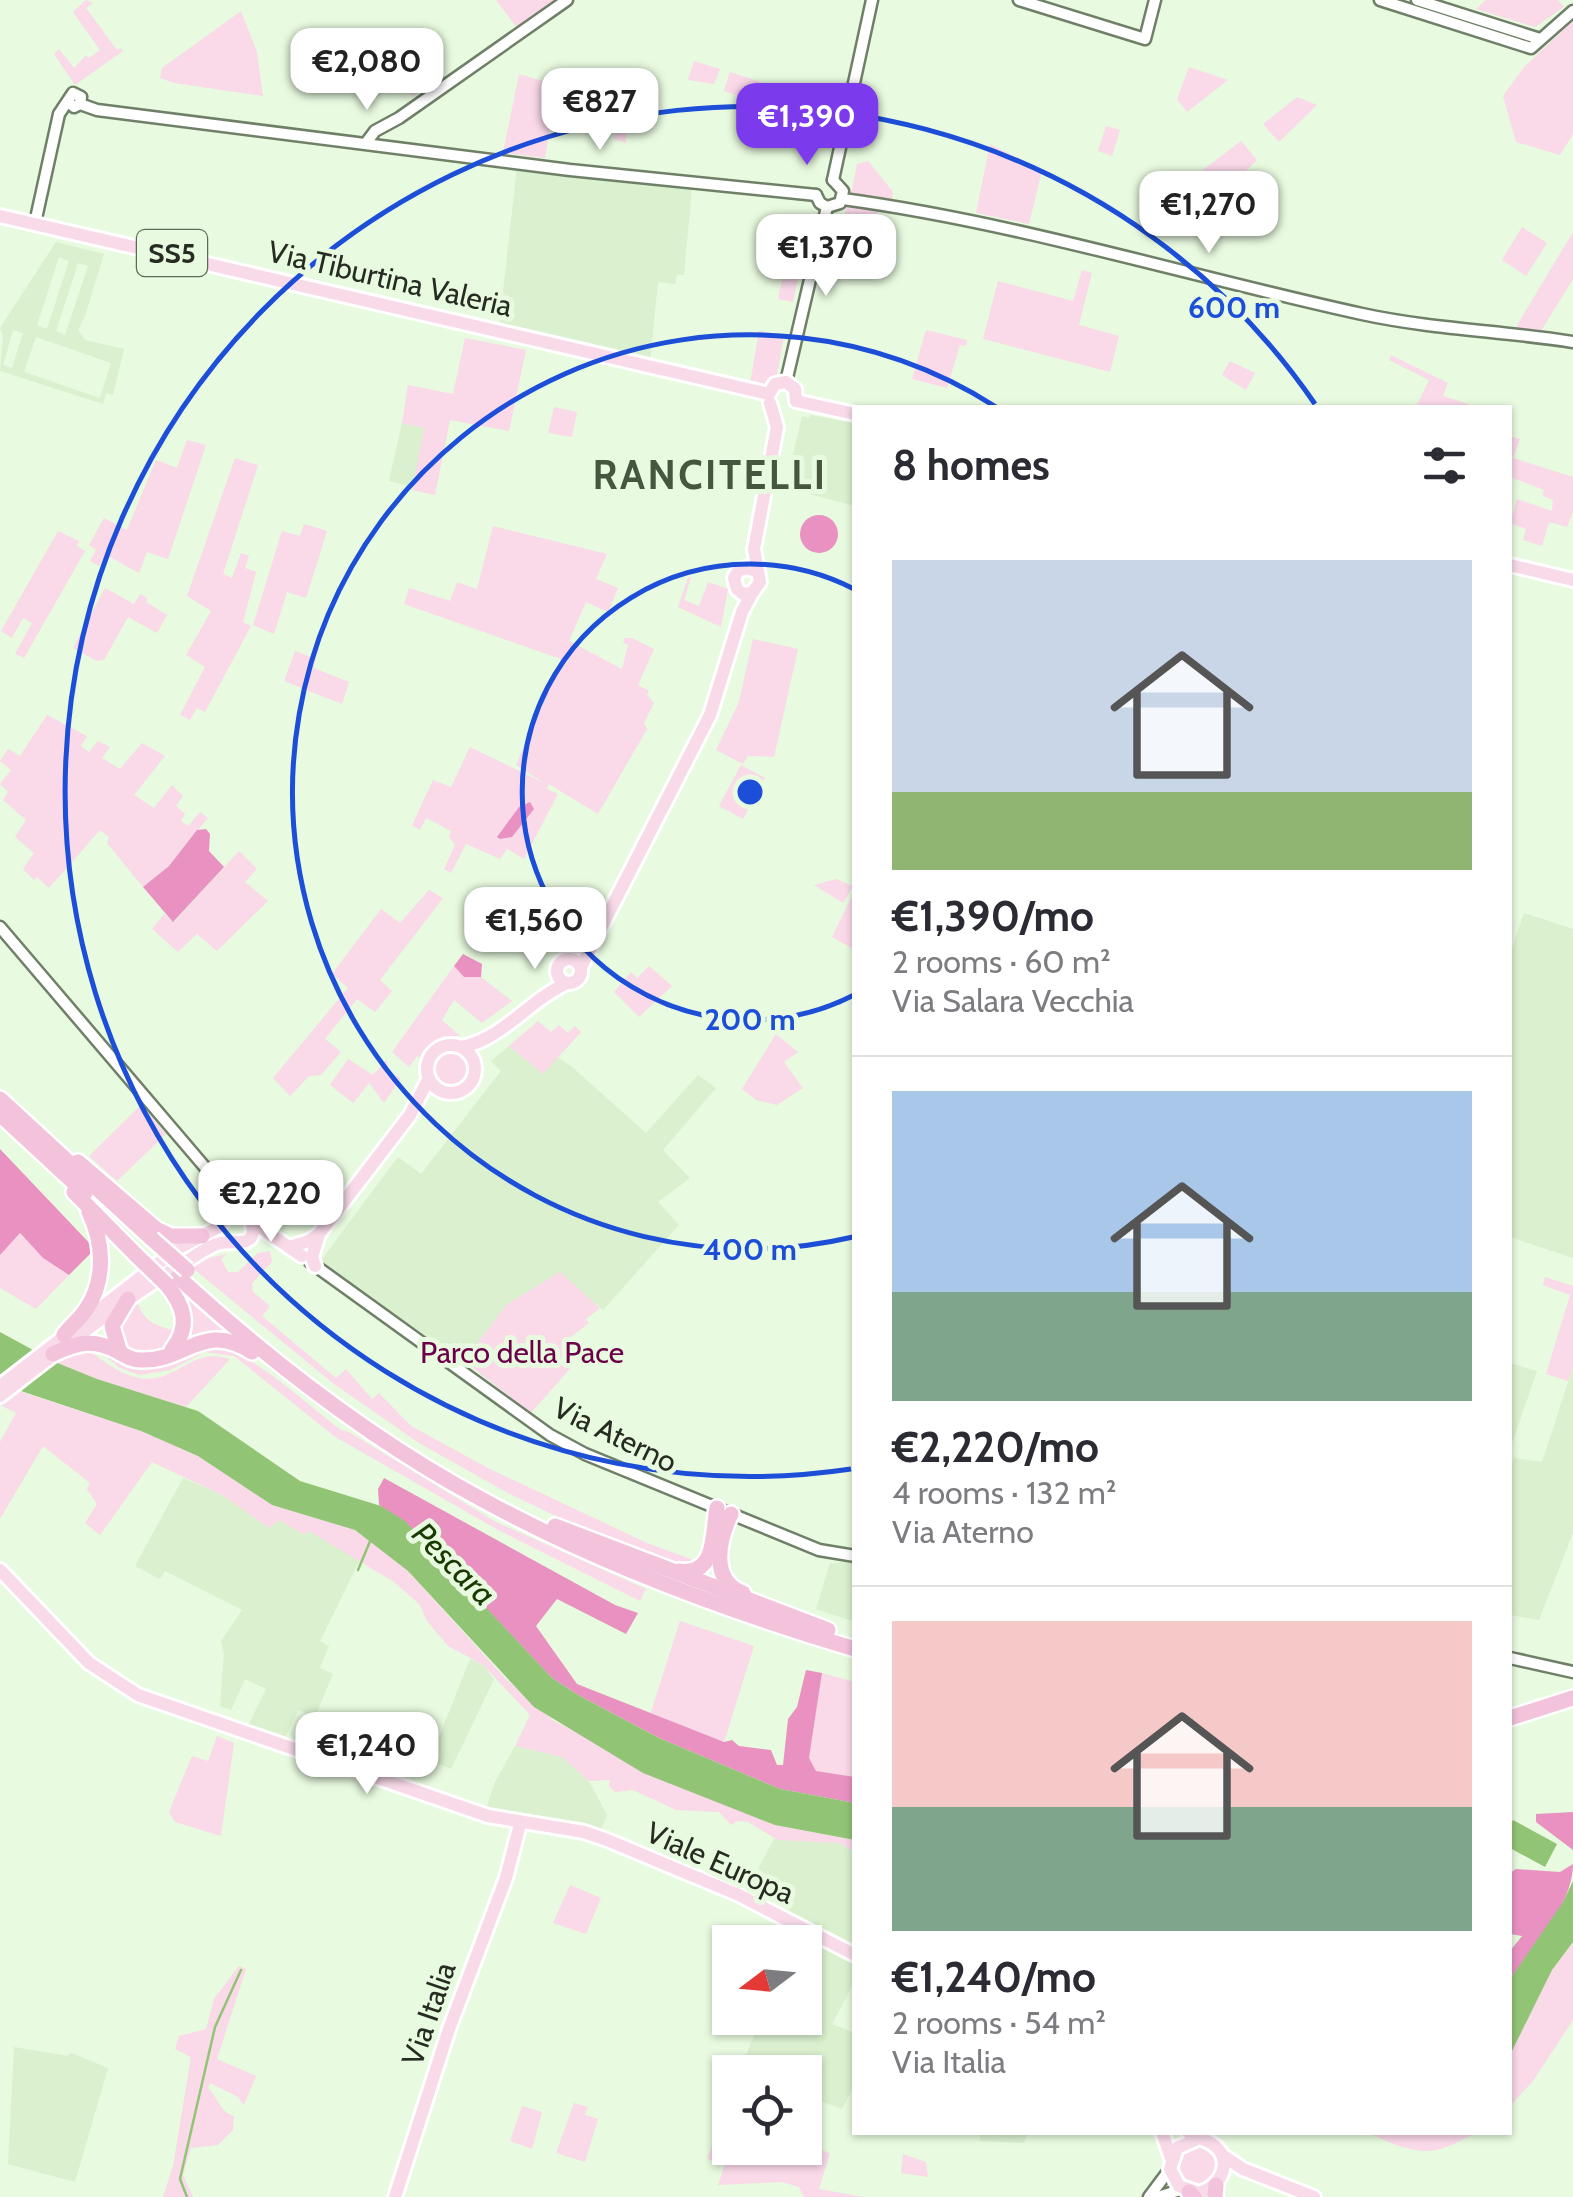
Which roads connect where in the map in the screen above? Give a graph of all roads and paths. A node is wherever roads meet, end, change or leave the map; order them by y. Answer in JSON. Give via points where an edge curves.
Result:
{"nodes":[{"id":1,"x":567,"y":0,"type":"edge"},
{"id":2,"x":1019,"y":0,"type":"edge"},
{"id":3,"x":1155,"y":0,"type":"edge"},
{"id":4,"x":1380,"y":0,"type":"edge"},
{"id":5,"x":1417,"y":0,"type":"edge"},
{"id":6,"x":872,"y":1,"type":"edge"},
{"id":7,"x":1573,"y":11,"type":"edge"},
{"id":8,"x":1535,"y":44,"type":"junction"},
{"id":9,"x":399,"y":118,"type":"junction"},
{"id":10,"x":366,"y":143,"type":"junction"},
{"id":11,"x":382,"y":145,"type":"junction"},
{"id":12,"x":833,"y":180,"type":"junction"},
{"id":13,"x":816,"y":195,"type":"junction"},
{"id":14,"x":842,"y":198,"type":"junction"},
{"id":15,"x":827,"y":207,"type":"junction"},
{"id":16,"x":0,"y":216,"type":"edge"},
{"id":17,"x":35,"y":223,"type":"junction"},
{"id":18,"x":1573,"y":342,"type":"edge"},
{"id":19,"x":786,"y":382,"type":"junction"},
{"id":20,"x":769,"y":398,"type":"junction"},
{"id":21,"x":794,"y":404,"type":"junction"},
{"id":22,"x":852,"y":414,"type":"edge"},
{"id":23,"x":777,"y":427,"type":"junction"},
{"id":24,"x":1512,"y":566,"type":"edge"},
{"id":25,"x":749,"y":570,"type":"junction"},
{"id":26,"x":1573,"y":580,"type":"edge"},
{"id":27,"x":746,"y":593,"type":"junction"},
{"id":28,"x":0,"y":927,"type":"edge"},
{"id":29,"x":576,"y":963,"type":"junction"},
{"id":30,"x":556,"y":971,"type":"junction"},
{"id":31,"x":567,"y":983,"type":"junction"},
{"id":32,"x":536,"y":1000,"type":"junction"},
{"id":33,"x":486,"y":1040,"type":"junction"},
{"id":34,"x":460,"y":1047,"type":"junction"},
{"id":35,"x":474,"y":1065,"type":"junction"},
{"id":36,"x":428,"y":1078,"type":"junction"},
{"id":37,"x":447,"y":1093,"type":"junction"},
{"id":38,"x":0,"y":1099,"type":"edge"},
{"id":39,"x":0,"y":1114,"type":"edge"},
{"id":40,"x":410,"y":1115,"type":"junction"},
{"id":41,"x":36,"y":1140,"type":"junction"},
{"id":42,"x":86,"y":1204,"type":"junction"},
{"id":43,"x":237,"y":1218,"type":"junction"},
{"id":44,"x":202,"y":1236,"type":"junction"},
{"id":45,"x":315,"y":1239,"type":"junction"},
{"id":46,"x":248,"y":1240,"type":"junction"},
{"id":47,"x":229,"y":1242,"type":"junction"},
{"id":48,"x":284,"y":1243,"type":"junction"},
{"id":49,"x":144,"y":1246,"type":"junction"},
{"id":50,"x":302,"y":1256,"type":"junction"},
{"id":51,"x":315,"y":1266,"type":"junction"},
{"id":52,"x":177,"y":1277,"type":"junction"},
{"id":53,"x":128,"y":1299,"type":"junction"},
{"id":54,"x":77,"y":1331,"type":"junction"},
{"id":55,"x":120,"y":1352,"type":"junction"},
{"id":56,"x":170,"y":1353,"type":"junction"},
{"id":57,"x":54,"y":1354,"type":"joint"},
{"id":58,"x":278,"y":1363,"type":"junction"},
{"id":59,"x":0,"y":1386,"type":"edge"},
{"id":60,"x":0,"y":1396,"type":"edge"},
{"id":61,"x":724,"y":1511,"type":"junction"},
{"id":62,"x":852,"y":1556,"type":"edge"},
{"id":63,"x":0,"y":1570,"type":"edge"},
{"id":64,"x":674,"y":1573,"type":"junction"},
{"id":65,"x":748,"y":1600,"type":"junction"},
{"id":66,"x":852,"y":1638,"type":"edge"},
{"id":67,"x":852,"y":1648,"type":"edge"},
{"id":68,"x":1512,"y":1658,"type":"edge"},
{"id":69,"x":1573,"y":1672,"type":"edge"},
{"id":70,"x":1573,"y":1698,"type":"edge"},
{"id":71,"x":1573,"y":1709,"type":"edge"},
{"id":72,"x":1515,"y":1722,"type":"edge"},
{"id":73,"x":513,"y":1831,"type":"junction"},
{"id":74,"x":852,"y":1954,"type":"edge"},
{"id":75,"x":1163,"y":2135,"type":"edge"},
{"id":76,"x":1193,"y":2136,"type":"edge"},
{"id":77,"x":1220,"y":2154,"type":"junction"},
{"id":78,"x":1171,"y":2163,"type":"junction"},
{"id":79,"x":1257,"y":2174,"type":"junction"},
{"id":80,"x":1217,"y":2188,"type":"edge"},
{"id":81,"x":1189,"y":2193,"type":"edge"},
{"id":82,"x":396,"y":2197,"type":"edge"},
{"id":83,"x":1149,"y":2197,"type":"edge"},
{"id":84,"x":1158,"y":2197,"type":"edge"},
{"id":85,"x":1314,"y":2197,"type":"edge"}],
"edges":[{"from":1,"to":9,"type":"street"},
{"from":2,"to":3,"type":"street","via":[[1144,39]]},
{"from":4,"to":8,"type":"street"},
{"from":5,"to":8,"type":"street"},
{"from":6,"to":12,"type":"street"},
{"from":7,"to":8,"type":"street"},
{"from":9,"to":10,"type":"street"},
{"from":9,"to":11,"type":"street"},
{"from":10,"to":11,"type":"street"},
{"from":10,"to":17,"type":"street","via":[[74,103],[59,114]]},
{"from":11,"to":13,"type":"street"},
{"from":12,"to":13,"type":"street","via":[[820,183]]},
{"from":12,"to":14,"type":"street"},
{"from":13,"to":15,"type":"street"},
{"from":14,"to":15,"type":"street"},
{"from":14,"to":18,"type":"street","via":[[1038,234],[1371,316]]},
{"from":15,"to":19,"type":"street"},
{"from":16,"to":17,"type":"main road","name":"Via Tiburtina Valeria","number":"SS5"},
{"from":17,"to":20,"type":"main road","name":"Via Tiburtina Valeria","number":"SS5"},
{"from":19,"to":20,"type":"main road","via":[[775,384]]},
{"from":19,"to":21,"type":"main road","via":[[795,389]]},
{"from":20,"to":21,"type":"main road","via":[[780,410]]},
{"from":20,"to":23,"type":"main road"},
{"from":21,"to":22,"type":"main road"},
{"from":21,"to":23,"type":"main road"},
{"from":23,"to":25,"type":"main road"},
{"from":24,"to":26,"type":"main road"},
{"from":25,"to":27,"type":"main road","via":[[760,582]]},
{"from":25,"to":27,"type":"main road","via":[[734,578]]},
{"from":27,"to":29,"type":"main road","via":[[710,715]]},
{"from":28,"to":43,"type":"street","via":[[217,1182]]},
{"from":29,"to":30,"type":"main road","via":[[561,961]]},
{"from":29,"to":31,"type":"main road","via":[[578,979]]},
{"from":30,"to":31,"type":"main road"},
{"from":30,"to":32,"type":"main road"},
{"from":31,"to":32,"type":"main road"},
{"from":32,"to":33,"type":"main road"},
{"from":33,"to":34,"type":"main road"},
{"from":33,"to":35,"type":"main road"},
{"from":34,"to":35,"type":"main road"},
{"from":34,"to":36,"type":"main road","via":[[433,1053]]},
{"from":35,"to":37,"type":"main road","via":[[467,1087]]},
{"from":36,"to":37,"type":"main road"},
{"from":36,"to":40,"type":"main road"},
{"from":37,"to":40,"type":"main road"},
{"from":38,"to":41,"type":"highway"},
{"from":39,"to":41,"type":"highway"},
{"from":40,"to":45,"type":"main road"},
{"from":41,"to":42,"type":"highway","via":[[42,1162]]},
{"from":41,"to":44,"type":"highway","via":[[46,1136],[156,1229]]},
{"from":41,"to":49,"type":"highway"},
{"from":42,"to":49,"type":"highway"},
{"from":42,"to":54,"type":"highway","via":[[100,1249],[95,1293]]},
{"from":43,"to":44,"type":"main road"},
{"from":43,"to":46,"type":"main road","via":[[253,1232]]},
{"from":43,"to":47,"type":"main road","via":[[222,1231]]},
{"from":43,"to":48,"type":"main road","name":"Via Aterno"},
{"from":44,"to":54,"type":"main road"},
{"from":45,"to":48,"type":"main road"},
{"from":45,"to":50,"type":"main road"},
{"from":45,"to":51,"type":"main road"},
{"from":46,"to":47,"type":"main road"},
{"from":46,"to":48,"type":"main road","via":[[262,1236]]},
{"from":47,"to":53,"type":"main road","via":[[192,1257]]},
{"from":48,"to":50,"type":"main road","name":"Via Aterno"},
{"from":49,"to":52,"type":"highway","bridge":true},
{"from":49,"to":52,"type":"highway","bridge":true},
{"from":50,"to":51,"type":"street","name":"Via Aterno"},
{"from":51,"to":61,"type":"street","name":"Via Aterno","via":[[550,1435]]},
{"from":52,"to":56,"type":"highway","via":[[183,1330]]},
{"from":52,"to":58,"type":"highway"},
{"from":52,"to":64,"type":"highway","via":[[420,1452],[548,1523]]},
{"from":53,"to":54,"type":"main road"},
{"from":53,"to":55,"type":"highway","via":[[112,1326]]},
{"from":54,"to":55,"type":"highway"},
{"from":54,"to":57,"type":"highway","via":[[76,1343]]},
{"from":54,"to":59,"type":"main road"},
{"from":55,"to":56,"type":"highway","via":[[146,1361]]},
{"from":56,"to":58,"type":"highway","via":[[208,1340],[235,1342]]},
{"from":57,"to":60,"type":"main road"},
{"from":58,"to":67,"type":"highway","via":[[416,1461],[549,1534],[635,1572]]},
{"from":61,"to":62,"type":"street","name":"Via Aterno","via":[[819,1550]]},
{"from":61,"to":64,"type":"highway","via":[[707,1561]]},
{"from":61,"to":65,"type":"highway","via":[[719,1562],[729,1585]]},
{"from":63,"to":73,"type":"main road","via":[[112,1681],[158,1704]]},
{"from":64,"to":65,"type":"highway"},
{"from":65,"to":66,"type":"highway"},
{"from":68,"to":69,"type":"street"},
{"from":70,"to":72,"type":"highway"},
{"from":71,"to":72,"type":"highway"},
{"from":73,"to":74,"type":"main road","name":"Viale Europa","via":[[584,1832],[701,1878]]},
{"from":73,"to":82,"type":"main road","name":"Via Italia","via":[[506,1878]]},
{"from":75,"to":78,"type":"main road"},
{"from":76,"to":77,"type":"main road"},
{"from":76,"to":78,"type":"main road"},
{"from":77,"to":79,"type":"main road"},
{"from":77,"to":80,"type":"main road","via":[[1224,2170]]},
{"from":78,"to":81,"type":"main road","via":[[1173,2178]]},
{"from":78,"to":83,"type":"street"},
{"from":79,"to":80,"type":"main road","via":[[1239,2175]]},
{"from":79,"to":85,"type":"main road"},
{"from":80,"to":81,"type":"main road"},
{"from":81,"to":84,"type":"street"}]}
